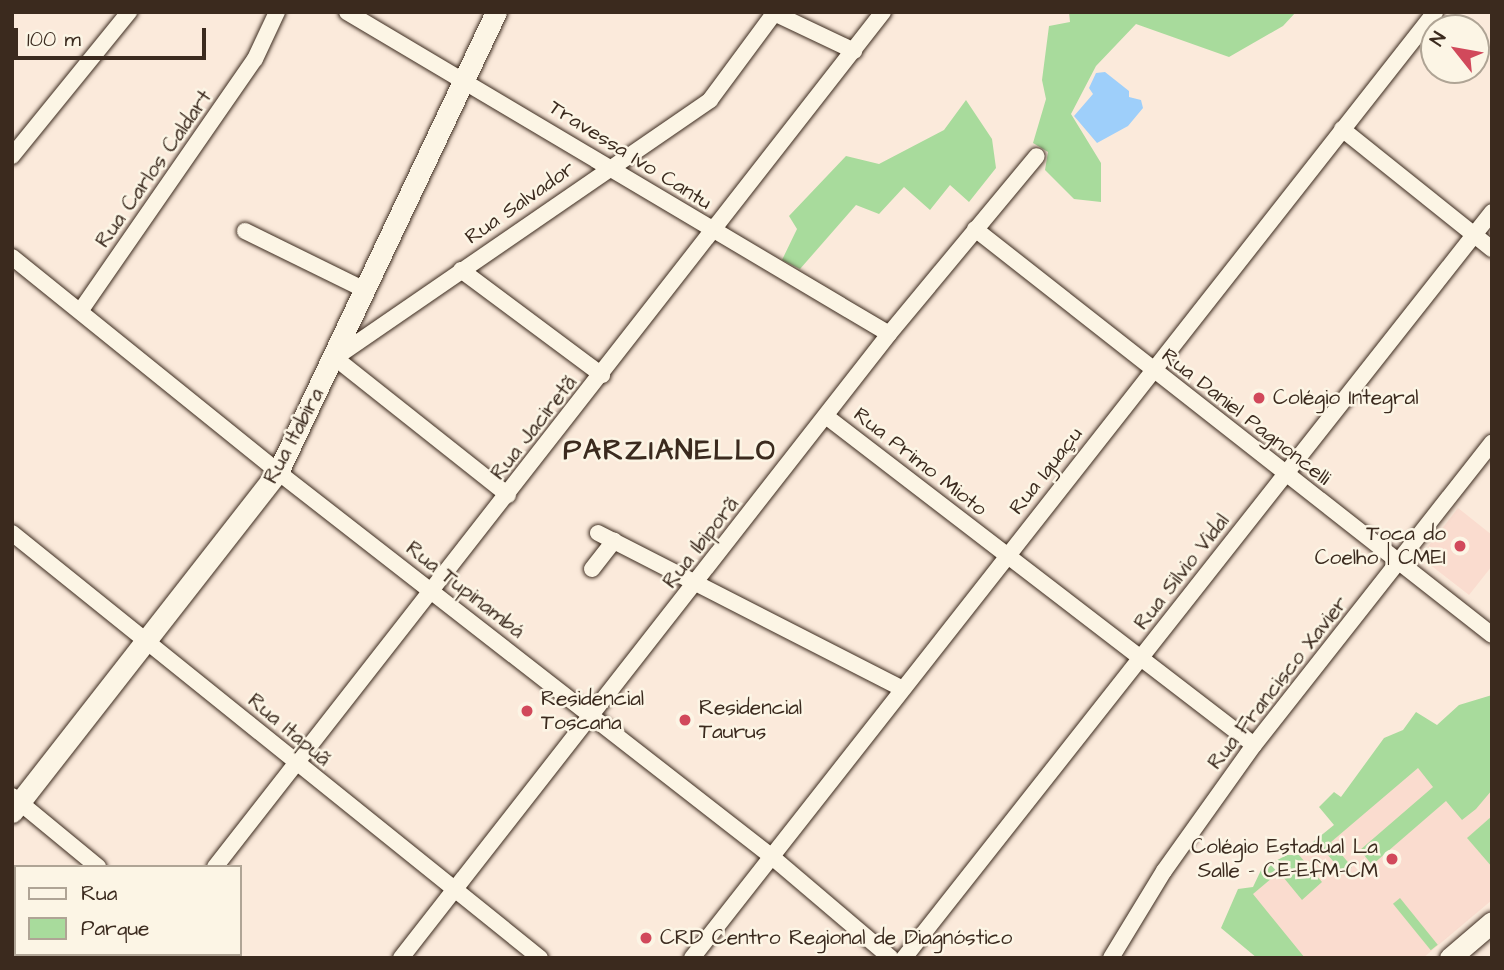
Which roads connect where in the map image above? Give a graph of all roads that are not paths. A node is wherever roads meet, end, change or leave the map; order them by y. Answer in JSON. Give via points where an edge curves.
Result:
{"nodes":[{"id":1,"x":129,"y":12,"type":"edge"},
{"id":2,"x":277,"y":12,"type":"edge"},
{"id":3,"x":347,"y":12,"type":"edge"},
{"id":4,"x":496,"y":12,"type":"edge"},
{"id":5,"x":883,"y":12,"type":"edge"},
{"id":6,"x":1435,"y":12,"type":"edge"},
{"id":7,"x":774,"y":13,"type":"edge"},
{"id":8,"x":854,"y":51,"type":"junction"},
{"id":9,"x":465,"y":79,"type":"junction"},
{"id":10,"x":1342,"y":129,"type":"junction"},
{"id":11,"x":12,"y":156,"type":"edge"},
{"id":12,"x":1037,"y":156,"type":"dead end"},
{"id":13,"x":610,"y":166,"type":"junction"},
{"id":14,"x":1492,"y":212,"type":"edge"},
{"id":15,"x":975,"y":229,"type":"junction"},
{"id":16,"x":245,"y":231,"type":"dead end"},
{"id":17,"x":714,"y":232,"type":"junction"},
{"id":18,"x":1474,"y":235,"type":"junction"},
{"id":19,"x":1492,"y":249,"type":"edge"},
{"id":20,"x":12,"y":257,"type":"edge"},
{"id":21,"x":461,"y":270,"type":"junction"},
{"id":22,"x":365,"y":290,"type":"junction"},
{"id":23,"x":81,"y":310,"type":"junction"},
{"id":24,"x":889,"y":334,"type":"junction"},
{"id":25,"x":335,"y":358,"type":"junction"},
{"id":26,"x":1152,"y":370,"type":"junction"},
{"id":27,"x":602,"y":375,"type":"junction"},
{"id":28,"x":827,"y":417,"type":"junction"},
{"id":29,"x":1492,"y":443,"type":"edge"},
{"id":30,"x":278,"y":472,"type":"junction"},
{"id":31,"x":1285,"y":475,"type":"junction"},
{"id":32,"x":508,"y":495,"type":"junction"},
{"id":33,"x":12,"y":533,"type":"edge"},
{"id":34,"x":598,"y":533,"type":"dead end"},
{"id":35,"x":614,"y":541,"type":"junction"},
{"id":36,"x":1007,"y":556,"type":"junction"},
{"id":37,"x":1398,"y":564,"type":"junction"},
{"id":38,"x":592,"y":569,"type":"dead end"},
{"id":39,"x":696,"y":583,"type":"junction"},
{"id":40,"x":432,"y":591,"type":"junction"},
{"id":41,"x":1492,"y":635,"type":"edge"},
{"id":42,"x":147,"y":639,"type":"junction"},
{"id":43,"x":1141,"y":658,"type":"junction"},
{"id":44,"x":901,"y":688,"type":"junction"},
{"id":45,"x":592,"y":716,"type":"junction"},
{"id":46,"x":1254,"y":745,"type":"junction"},
{"id":47,"x":298,"y":764,"type":"junction"},
{"id":48,"x":15,"y":803,"type":"edge"},
{"id":49,"x":771,"y":856,"type":"junction"},
{"id":50,"x":95,"y":865,"type":"edge"},
{"id":51,"x":217,"y":865,"type":"edge"},
{"id":52,"x":454,"y":891,"type":"junction"},
{"id":53,"x":1492,"y":922,"type":"edge"},
{"id":54,"x":401,"y":958,"type":"edge"},
{"id":55,"x":540,"y":958,"type":"edge"},
{"id":56,"x":692,"y":958,"type":"edge"},
{"id":57,"x":891,"y":958,"type":"edge"},
{"id":58,"x":904,"y":958,"type":"edge"},
{"id":59,"x":1111,"y":958,"type":"edge"},
{"id":60,"x":1450,"y":958,"type":"edge"}],
"edges":[{"from":1,"to":11,"type":"street"},
{"from":2,"to":23,"type":"street","name":"Rua Carlos Caldart","via":[[255,59]]},
{"from":3,"to":9,"type":"street","name":"Travessa Ivo Cantu"},
{"from":4,"to":9,"type":"street","name":"Rua Itabira"},
{"from":5,"to":8,"type":"street","name":"Rua Jaciretã"},
{"from":6,"to":10,"type":"street","name":"Rua Iguaçu"},
{"from":7,"to":8,"type":"street"},
{"from":7,"to":13,"type":"street","name":"Rua Salvador","via":[[710,100]]},
{"from":8,"to":17,"type":"street","name":"Rua Jaciretã"},
{"from":9,"to":13,"type":"street","name":"Travessa Ivo Cantu"},
{"from":9,"to":22,"type":"street","name":"Rua Itabira"},
{"from":10,"to":18,"type":"street"},
{"from":10,"to":26,"type":"street","name":"Rua Iguaçu"},
{"from":12,"to":15,"type":"street","name":"Rua Ibiporã"},
{"from":13,"to":17,"type":"street","name":"Travessa Ivo Cantu"},
{"from":13,"to":21,"type":"street","name":"Rua Salvador"},
{"from":14,"to":18,"type":"street","name":"Rua Silvio Vidal"},
{"from":15,"to":24,"type":"street","name":"Rua Ibiporã"},
{"from":15,"to":26,"type":"street","name":"Rua Daniel Pagnoncelli"},
{"from":16,"to":22,"type":"street"},
{"from":17,"to":24,"type":"street","name":"Travessa Ivo Cantu"},
{"from":17,"to":27,"type":"street","name":"Rua Jaciretã"},
{"from":18,"to":19,"type":"street"},
{"from":18,"to":31,"type":"street","name":"Rua Silvio Vidal"},
{"from":20,"to":23,"type":"street","name":"Rua Tupinambá"},
{"from":21,"to":25,"type":"street","name":"Rua Salvador"},
{"from":21,"to":27,"type":"street"},
{"from":22,"to":25,"type":"street","name":"Rua Itabira"},
{"from":23,"to":30,"type":"street","name":"Rua Tupinambá"},
{"from":24,"to":28,"type":"street","name":"Rua Ibiporã"},
{"from":25,"to":30,"type":"street","name":"Rua Itabira"},
{"from":25,"to":32,"type":"street"},
{"from":26,"to":31,"type":"street","name":"Rua Daniel Pagnoncelli"},
{"from":26,"to":36,"type":"street","name":"Rua Iguaçu"},
{"from":27,"to":32,"type":"street","name":"Rua Jaciretã"},
{"from":28,"to":36,"type":"street","name":"Rua Primo Mioto"},
{"from":28,"to":39,"type":"street","name":"Rua Ibiporã"},
{"from":29,"to":37,"type":"street","name":"Rua Francisco Xavier"},
{"from":30,"to":40,"type":"street","name":"Rua Tupinambá"},
{"from":30,"to":42,"type":"street","name":"Rua Itabira"},
{"from":31,"to":37,"type":"street","name":"Rua Daniel Pagnoncelli"},
{"from":31,"to":43,"type":"street","name":"Rua Silvio Vidal"},
{"from":32,"to":40,"type":"street","name":"Rua Jaciretã"},
{"from":33,"to":42,"type":"street","name":"Rua Itapuã"},
{"from":34,"to":35,"type":"street"},
{"from":35,"to":38,"type":"street"},
{"from":35,"to":39,"type":"street"},
{"from":36,"to":43,"type":"street","name":"Rua Primo Mioto"},
{"from":36,"to":44,"type":"street","name":"Rua Iguaçu"},
{"from":37,"to":41,"type":"street","name":"Rua Daniel Pagnoncelli"},
{"from":37,"to":46,"type":"street","name":"Rua Francisco Xavier"},
{"from":39,"to":44,"type":"street"},
{"from":39,"to":45,"type":"street","name":"Rua Ibiporã"},
{"from":40,"to":45,"type":"street","name":"Rua Tupinambá"},
{"from":40,"to":47,"type":"street","name":"Rua Jaciretã"},
{"from":42,"to":47,"type":"street","name":"Rua Itapuã"},
{"from":42,"to":48,"type":"street","name":"Rua Itabira"},
{"from":43,"to":46,"type":"street","name":"Rua Primo Mioto"},
{"from":43,"to":58,"type":"street","name":"Rua Silvio Vidal"},
{"from":44,"to":49,"type":"street","name":"Rua Iguaçu"},
{"from":45,"to":49,"type":"street","name":"Rua Tupinambá"},
{"from":45,"to":52,"type":"street","name":"Rua Ibiporã"},
{"from":46,"to":59,"type":"street","name":"Rua Francisco Xavier","via":[[1164,871]]},
{"from":47,"to":51,"type":"street","name":"Rua Jaciretã"},
{"from":47,"to":52,"type":"street","name":"Rua Itapuã"},
{"from":48,"to":50,"type":"street"},
{"from":49,"to":56,"type":"street","name":"Rua Iguaçu"},
{"from":49,"to":57,"type":"street","name":"Rua Tupinambá"},
{"from":52,"to":54,"type":"street","name":"Rua Ibiporã"},
{"from":52,"to":55,"type":"street","name":"Rua Itapuã"},
{"from":53,"to":60,"type":"street"}]}
